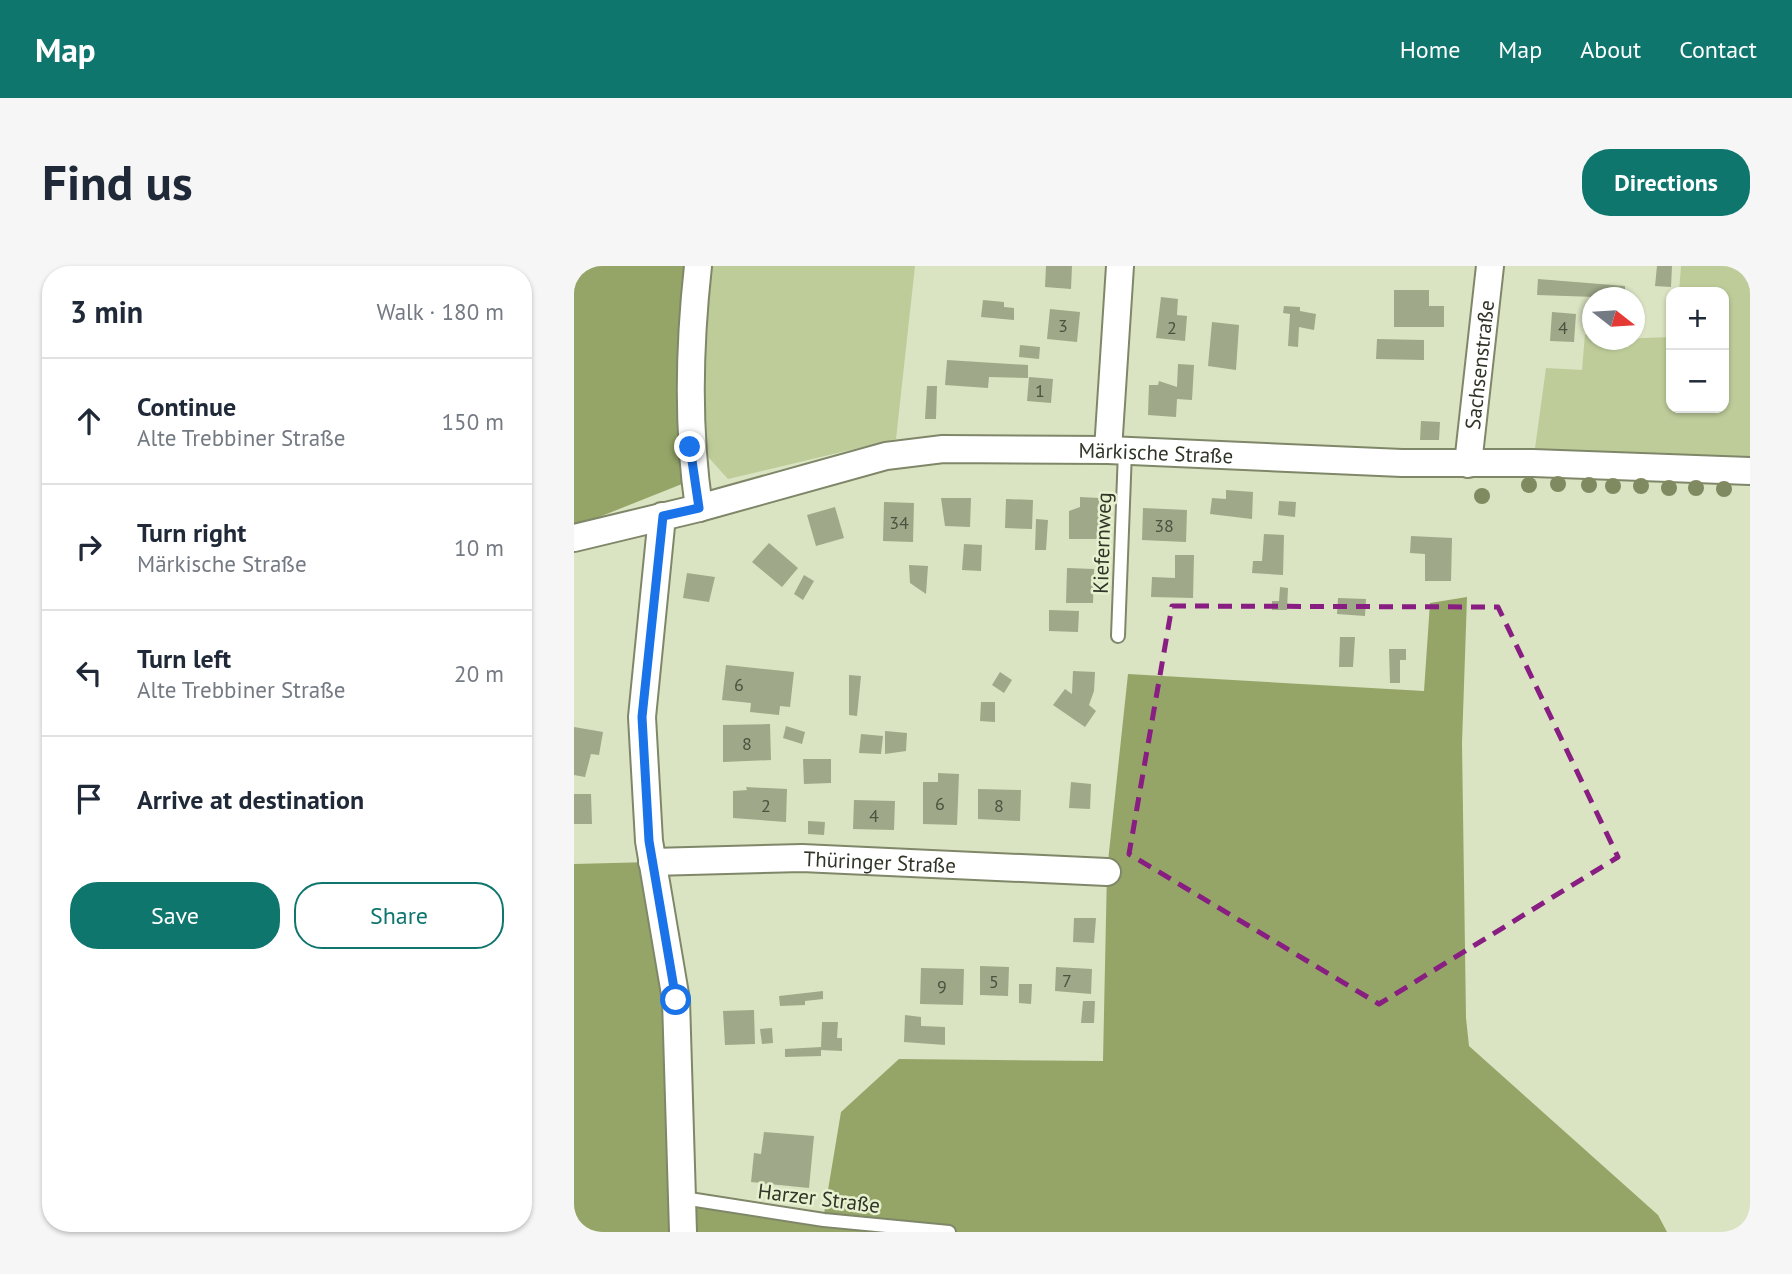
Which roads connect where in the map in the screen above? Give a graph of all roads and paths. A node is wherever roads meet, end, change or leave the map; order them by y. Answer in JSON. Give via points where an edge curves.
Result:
{"nodes":[{"id":1,"x":698,"y":266,"type":"edge"},
{"id":2,"x":1120,"y":266,"type":"edge"},
{"id":3,"x":1490,"y":266,"type":"edge"},
{"id":4,"x":1116,"y":451,"type":"junction"},
{"id":5,"x":1468,"y":464,"type":"junction"},
{"id":6,"x":1750,"y":471,"type":"edge"},
{"id":7,"x":699,"y":508,"type":"junction"},
{"id":8,"x":663,"y":516,"type":"junction"},
{"id":9,"x":574,"y":538,"type":"edge"},
{"id":10,"x":1118,"y":636,"type":"dead end"},
{"id":11,"x":652,"y":862,"type":"junction"},
{"id":12,"x":1107,"y":872,"type":"dead end"},
{"id":13,"x":683,"y":1198,"type":"junction"},
{"id":14,"x":683,"y":1232,"type":"edge"},
{"id":15,"x":950,"y":1232,"type":"edge"}],
"edges":[{"from":1,"to":7,"type":"street","via":[[690,447]]},
{"from":2,"to":4,"type":"street"},
{"from":3,"to":5,"type":"street","name":"Sachsenstraße"},
{"from":4,"to":5,"type":"street","name":"Märkische Straße"},
{"from":4,"to":7,"type":"street","name":"Märkische Straße","via":[[943,449],[886,456]]},
{"from":4,"to":10,"type":"lane","name":"Kiefernweg"},
{"from":5,"to":6,"type":"street","name":"Märkische Straße"},
{"from":7,"to":8,"type":"street","name":"Märkische Straße"},
{"from":8,"to":9,"type":"street","name":"Märkische Straße"},
{"from":8,"to":11,"type":"street","via":[[642,717]]},
{"from":11,"to":12,"type":"street","name":"Thüringer Straße","via":[[802,858]]},
{"from":11,"to":13,"type":"street","via":[[676,1000]]},
{"from":13,"to":14,"type":"street"},
{"from":13,"to":15,"type":"lane","name":"Harzer Straße","via":[[824,1220]]}]}
